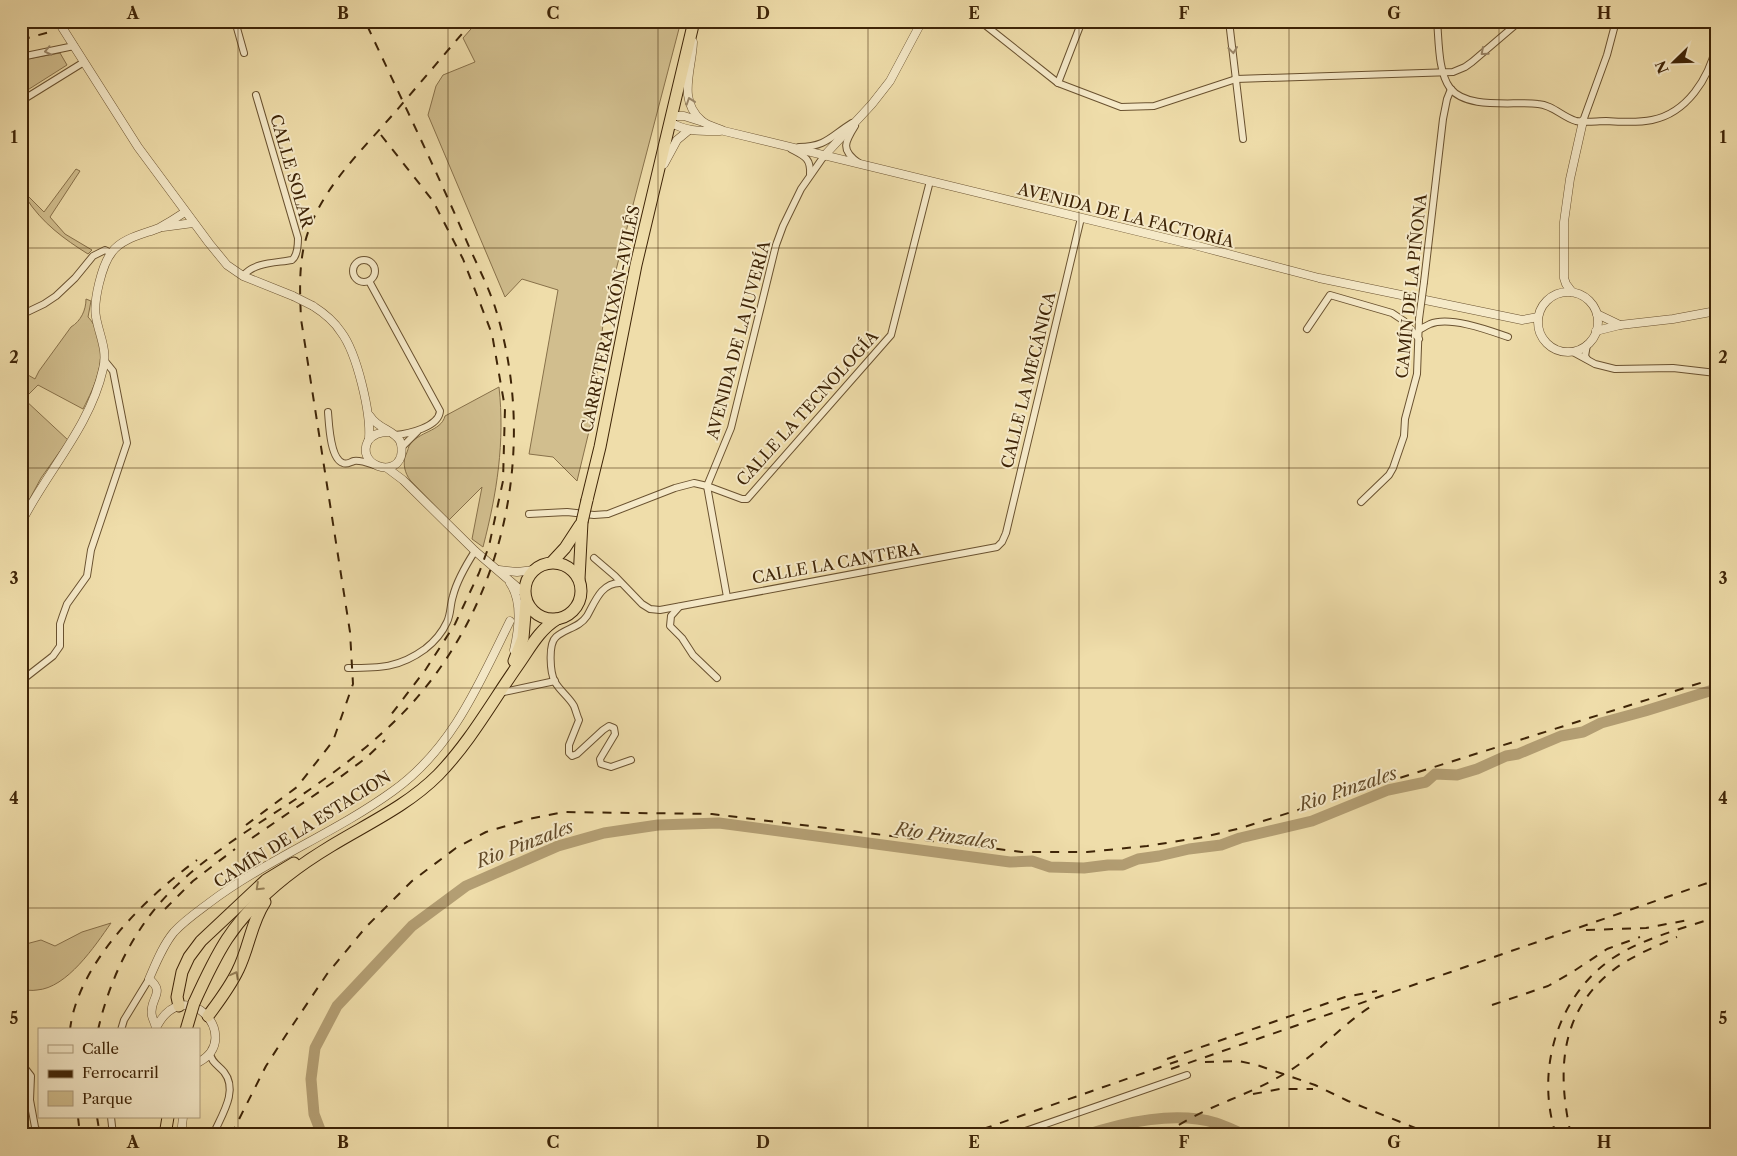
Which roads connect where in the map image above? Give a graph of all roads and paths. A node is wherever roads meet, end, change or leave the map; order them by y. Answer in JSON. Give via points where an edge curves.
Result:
{"nodes":[{"id":1,"x":58,"y":21,"type":"edge"},
{"id":2,"x":235,"y":21,"type":"edge"},
{"id":3,"x":922,"y":21,"type":"edge"},
{"id":4,"x":980,"y":21,"type":"edge"},
{"id":5,"x":1082,"y":21,"type":"edge"},
{"id":6,"x":1229,"y":21,"type":"edge"},
{"id":7,"x":1437,"y":21,"type":"edge"},
{"id":8,"x":1520,"y":21,"type":"edge"},
{"id":9,"x":1616,"y":21,"type":"edge"},
{"id":10,"x":693,"y":24,"type":"edge"},
{"id":11,"x":72,"y":42,"type":"junction"},
{"id":12,"x":1716,"y":46,"type":"edge"},
{"id":13,"x":244,"y":53,"type":"dead end"},
{"id":14,"x":21,"y":57,"type":"edge"},
{"id":15,"x":84,"y":62,"type":"junction"},
{"id":16,"x":1443,"y":72,"type":"junction"},
{"id":17,"x":1236,"y":79,"type":"junction"},
{"id":18,"x":1058,"y":83,"type":"junction"},
{"id":19,"x":1451,"y":89,"type":"junction"},
{"id":20,"x":256,"y":95,"type":"dead end"},
{"id":21,"x":21,"y":101,"type":"edge"},
{"id":22,"x":859,"y":118,"type":"junction"},
{"id":23,"x":671,"y":119,"type":"junction"},
{"id":24,"x":1584,"y":121,"type":"junction"},
{"id":25,"x":703,"y":122,"type":"junction"},
{"id":26,"x":689,"y":130,"type":"junction"},
{"id":27,"x":724,"y":131,"type":"junction"},
{"id":28,"x":1243,"y":139,"type":"dead end"},
{"id":29,"x":788,"y":147,"type":"junction"},
{"id":30,"x":824,"y":156,"type":"junction"},
{"id":31,"x":863,"y":165,"type":"junction"},
{"id":32,"x":810,"y":176,"type":"junction"},
{"id":33,"x":656,"y":181,"type":"junction"},
{"id":34,"x":930,"y":181,"type":"junction"},
{"id":35,"x":185,"y":212,"type":"junction"},
{"id":36,"x":1081,"y":218,"type":"junction"},
{"id":37,"x":193,"y":224,"type":"junction"},
{"id":38,"x":158,"y":228,"type":"junction"},
{"id":39,"x":111,"y":253,"type":"junction"},
{"id":40,"x":243,"y":276,"type":"junction"},
{"id":41,"x":1564,"y":278,"type":"junction"},
{"id":42,"x":369,"y":281,"type":"dead end"},
{"id":43,"x":1572,"y":292,"type":"junction"},
{"id":44,"x":1557,"y":294,"type":"junction"},
{"id":45,"x":1716,"y":311,"type":"edge"},
{"id":46,"x":1596,"y":314,"type":"junction"},
{"id":47,"x":21,"y":315,"type":"edge"},
{"id":48,"x":1538,"y":317,"type":"junction"},
{"id":49,"x":1522,"y":320,"type":"junction"},
{"id":50,"x":1620,"y":325,"type":"junction"},
{"id":51,"x":1307,"y":329,"type":"dead end"},
{"id":52,"x":1419,"y":330,"type":"junction"},
{"id":53,"x":1596,"y":331,"type":"junction"},
{"id":54,"x":1539,"y":332,"type":"junction"},
{"id":55,"x":1508,"y":337,"type":"dead end"},
{"id":56,"x":1419,"y":339,"type":"junction"},
{"id":57,"x":1587,"y":345,"type":"junction"},
{"id":58,"x":1573,"y":352,"type":"junction"},
{"id":59,"x":1586,"y":359,"type":"junction"},
{"id":60,"x":104,"y":360,"type":"junction"},
{"id":61,"x":1716,"y":373,"type":"edge"},
{"id":62,"x":328,"y":412,"type":"dead end"},
{"id":63,"x":369,"y":414,"type":"junction"},
{"id":64,"x":418,"y":431,"type":"junction"},
{"id":65,"x":391,"y":434,"type":"junction"},
{"id":66,"x":368,"y":442,"type":"junction"},
{"id":67,"x":402,"y":447,"type":"junction"},
{"id":68,"x":399,"y":460,"type":"junction"},
{"id":69,"x":355,"y":461,"type":"junction"},
{"id":70,"x":374,"y":465,"type":"junction"},
{"id":71,"x":387,"y":468,"type":"junction"},
{"id":72,"x":404,"y":480,"type":"junction"},
{"id":73,"x":707,"y":486,"type":"junction"},
{"id":74,"x":1360,"y":502,"type":"dead end"},
{"id":75,"x":529,"y":514,"type":"dead end"},
{"id":76,"x":21,"y":523,"type":"edge"},
{"id":77,"x":582,"y":523,"type":"junction"},
{"id":78,"x":998,"y":547,"type":"joint"},
{"id":79,"x":475,"y":551,"type":"junction"},
{"id":80,"x":594,"y":558,"type":"dead end"},
{"id":81,"x":552,"y":562,"type":"junction"},
{"id":82,"x":534,"y":570,"type":"junction"},
{"id":83,"x":502,"y":573,"type":"junction"},
{"id":84,"x":579,"y":579,"type":"junction"},
{"id":85,"x":620,"y":583,"type":"junction"},
{"id":86,"x":525,"y":598,"type":"junction"},
{"id":87,"x":727,"y":598,"type":"junction"},
{"id":88,"x":680,"y":607,"type":"junction"},
{"id":89,"x":557,"y":619,"type":"junction"},
{"id":90,"x":510,"y":621,"type":"dead end"},
{"id":91,"x":348,"y":668,"type":"dead end"},
{"id":92,"x":511,"y":668,"type":"junction"},
{"id":93,"x":717,"y":678,"type":"dead end"},
{"id":94,"x":21,"y":681,"type":"edge"},
{"id":95,"x":555,"y":681,"type":"junction"},
{"id":96,"x":498,"y":694,"type":"junction"},
{"id":97,"x":631,"y":760,"type":"dead end"},
{"id":98,"x":352,"y":835,"type":"junction"},
{"id":99,"x":332,"y":846,"type":"junction"},
{"id":100,"x":149,"y":979,"type":"junction"},
{"id":101,"x":178,"y":1006,"type":"junction"},
{"id":102,"x":152,"y":1010,"type":"junction"},
{"id":103,"x":162,"y":1015,"type":"junction"},
{"id":104,"x":208,"y":1016,"type":"junction"},
{"id":105,"x":122,"y":1028,"type":"edge"},
{"id":106,"x":156,"y":1028,"type":"edge"},
{"id":107,"x":156,"y":1028,"type":"edge"},
{"id":108,"x":187,"y":1028,"type":"edge"},
{"id":109,"x":210,"y":1053,"type":"junction"},
{"id":110,"x":201,"y":1061,"type":"edge"},
{"id":111,"x":21,"y":1063,"type":"edge"},
{"id":112,"x":214,"y":1063,"type":"junction"},
{"id":113,"x":1187,"y":1075,"type":"dead end"},
{"id":114,"x":111,"y":1118,"type":"edge"},
{"id":115,"x":168,"y":1118,"type":"edge"},
{"id":116,"x":183,"y":1118,"type":"edge"},
{"id":117,"x":39,"y":1135,"type":"edge"},
{"id":118,"x":113,"y":1135,"type":"edge"},
{"id":119,"x":165,"y":1135,"type":"edge"},
{"id":120,"x":181,"y":1135,"type":"edge"},
{"id":121,"x":213,"y":1135,"type":"edge"},
{"id":122,"x":1014,"y":1135,"type":"edge"}],
"edges":[{"from":1,"to":11,"type":"street"},
{"from":2,"to":13,"type":"street"},
{"from":3,"to":22,"type":"street","via":[[890,82]]},
{"from":4,"to":18,"type":"street"},
{"from":5,"to":18,"type":"street"},
{"from":6,"to":17,"type":"street","one_way":true},
{"from":7,"to":16,"type":"street"},
{"from":8,"to":16,"type":"street","one_way":true,"via":[[1465,68]]},
{"from":9,"to":24,"type":"street"},
{"from":10,"to":23,"type":"highway","name":"CARRETERA XIXÓN-AVILÉS"},
{"from":25,"to":10,"type":"street","one_way":true,"via":[[691,106],[686,90]]},
{"from":11,"to":14,"type":"street","one_way":true},
{"from":11,"to":15,"type":"street"},
{"from":12,"to":24,"type":"street","via":[[1712,64],[1699,88],[1673,111],[1652,120]]},
{"from":15,"to":21,"type":"street"},
{"from":15,"to":35,"type":"street","via":[[138,147]]},
{"from":16,"to":17,"type":"street"},
{"from":16,"to":19,"type":"street"},
{"from":17,"to":18,"type":"street","via":[[1163,104],[1145,106],[1121,106]]},
{"from":17,"to":28,"type":"street"},
{"from":19,"to":24,"type":"street","via":[[1458,95],[1483,103],[1542,104],[1576,121]]},
{"from":19,"to":52,"type":"street","name":"CAMÍN DE LA PIÑONA","bridge":true,"via":[[1443,119]]},
{"from":20,"to":40,"type":"street","name":"CALLE SOLAR","via":[[298,245],[292,260],[254,266]]},
{"from":22,"to":29,"type":"street","via":[[824,143]]},
{"from":22,"to":30,"type":"street"},
{"from":22,"to":31,"type":"street","via":[[845,146],[852,158]]},
{"from":23,"to":25,"type":"street","name":"AVENIDA DE LA FACTORÍA","via":[[684,116]]},
{"from":23,"to":26,"type":"street","name":"AVENIDA DE LA FACTORÍA","via":[[678,128]]},
{"from":23,"to":33,"type":"highway","name":"CARRETERA XIXÓN-AVILÉS"},
{"from":24,"to":41,"type":"street","via":[[1564,222]]},
{"from":25,"to":27,"type":"street","name":"AVENIDA DE LA FACTORÍA"},
{"from":26,"to":27,"type":"street","name":"AVENIDA DE LA FACTORÍA"},
{"from":26,"to":33,"type":"street","via":[[677,140]]},
{"from":27,"to":29,"type":"street","name":"AVENIDA DE LA FACTORÍA"},
{"from":29,"to":30,"type":"street","name":"AVENIDA DE LA FACTORÍA"},
{"from":29,"to":32,"type":"street","via":[[808,159]]},
{"from":30,"to":31,"type":"street","name":"AVENIDA DE LA FACTORÍA"},
{"from":30,"to":32,"type":"street","name":"AVENIDA DE LA JUVERÍA"},
{"from":31,"to":34,"type":"street","name":"AVENIDA DE LA FACTORÍA"},
{"from":32,"to":73,"type":"street","name":"AVENIDA DE LA JUVERÍA","via":[[776,245],[731,428]]},
{"from":33,"to":77,"type":"highway","name":"CARRETERA XIXÓN-AVILÉS","bridge":true},
{"from":34,"to":36,"type":"street","name":"AVENIDA DE LA FACTORÍA"},
{"from":34,"to":73,"type":"street","name":"CALLE LA TECNOLOGÍA","via":[[891,335],[747,499]]},
{"from":35,"to":37,"type":"street"},
{"from":35,"to":38,"type":"street"},
{"from":36,"to":49,"type":"street","name":"AVENIDA DE LA FACTORÍA","via":[[1319,278]]},
{"from":36,"to":78,"type":"street","name":"CALLE LA MECÁNICA","via":[[1006,533]]},
{"from":37,"to":38,"type":"street"},
{"from":37,"to":40,"type":"street","via":[[227,265]]},
{"from":38,"to":39,"type":"street","via":[[116,247]]},
{"from":39,"to":47,"type":"street","via":[[105,250],[93,256],[56,296]]},
{"from":39,"to":60,"type":"street","via":[[95,304]]},
{"from":40,"to":63,"type":"street","bridge":true,"via":[[293,296],[332,320],[353,355]]},
{"from":41,"to":43,"type":"street"},
{"from":41,"to":44,"type":"street"},
{"from":42,"to":64,"type":"street","via":[[439,406],[437,420]]},
{"from":43,"to":44,"type":"street"},
{"from":43,"to":46,"type":"street","via":[[1588,300]]},
{"from":44,"to":48,"type":"street","via":[[1544,303]]},
{"from":45,"to":50,"type":"street"},
{"from":46,"to":50,"type":"street"},
{"from":46,"to":53,"type":"street"},
{"from":48,"to":49,"type":"street","name":"AVENIDA DE LA FACTORÍA"},
{"from":48,"to":54,"type":"street"},
{"from":49,"to":54,"type":"street","name":"AVENIDA DE LA FACTORÍA"},
{"from":50,"to":53,"type":"street"},
{"from":51,"to":56,"type":"street","via":[[1330,295],[1392,313],[1404,321]]},
{"from":52,"to":55,"type":"street","via":[[1439,322],[1474,326]]},
{"from":52,"to":56,"type":"street","name":"CAMÍN DE LA PIÑONA"},
{"from":53,"to":57,"type":"street"},
{"from":54,"to":58,"type":"street","via":[[1549,346]]},
{"from":56,"to":74,"type":"street","name":"CAMÍN DE LA PIÑONA","via":[[1417,374],[1405,419],[1404,436],[1393,468]]},
{"from":57,"to":58,"type":"street"},
{"from":57,"to":59,"type":"street"},
{"from":58,"to":59,"type":"street"},
{"from":59,"to":61,"type":"street","via":[[1615,369],[1673,368]]},
{"from":60,"to":76,"type":"street","via":[[83,422]]},
{"from":60,"to":94,"type":"street","via":[[113,371],[127,444],[91,550],[87,576],[67,604],[60,624],[60,646],[53,656]]},
{"from":62,"to":69,"type":"street","via":[[336,459],[348,464]]},
{"from":63,"to":65,"type":"street"},
{"from":63,"to":66,"type":"street"},
{"from":64,"to":65,"type":"street"},
{"from":64,"to":67,"type":"street"},
{"from":65,"to":66,"type":"street","via":[[374,434]]},
{"from":65,"to":67,"type":"street","via":[[400,440]]},
{"from":66,"to":69,"type":"street"},
{"from":66,"to":70,"type":"street","via":[[366,453]]},
{"from":67,"to":68,"type":"street"},
{"from":68,"to":71,"type":"street"},
{"from":68,"to":72,"type":"street"},
{"from":69,"to":70,"type":"street"},
{"from":70,"to":71,"type":"street"},
{"from":71,"to":72,"type":"street"},
{"from":72,"to":79,"type":"street"},
{"from":73,"to":75,"type":"street","via":[[694,483],[675,488],[612,513]]},
{"from":73,"to":87,"type":"street"},
{"from":77,"to":81,"type":"highway","name":"CARRETERA XIXÓN-AVILÉS"},
{"from":77,"to":84,"type":"highway","name":"CARRETERA XIXÓN-AVILÉS"},
{"from":78,"to":87,"type":"street","name":"CALLE LA CANTERA"},
{"from":79,"to":83,"type":"street"},
{"from":79,"to":91,"type":"street","via":[[452,596],[448,621],[433,643],[404,662],[374,668]]},
{"from":80,"to":85,"type":"street","name":"CALLE LA CANTERA"},
{"from":81,"to":82,"type":"highway"},
{"from":81,"to":84,"type":"highway","via":[[563,564]]},
{"from":82,"to":83,"type":"street"},
{"from":82,"to":86,"type":"highway","via":[[524,584]]},
{"from":83,"to":86,"type":"street"},
{"from":83,"to":92,"type":"street","via":[[513,588],[517,602],[517,637]]},
{"from":84,"to":89,"type":"highway","via":[[582,588],[576,608]]},
{"from":85,"to":88,"type":"street","name":"CALLE LA CANTERA","via":[[650,609]]},
{"from":85,"to":95,"type":"street","via":[[614,583],[596,597],[582,624],[552,642]]},
{"from":86,"to":89,"type":"highway","via":[[537,615]]},
{"from":86,"to":92,"type":"highway","via":[[521,646]]},
{"from":87,"to":88,"type":"street","name":"CALLE LA CANTERA"},
{"from":88,"to":93,"type":"street","via":[[671,616],[670,626]]},
{"from":89,"to":96,"type":"highway","via":[[535,639]]},
{"from":90,"to":100,"type":"street","name":"CAMÍN DE LA ESTACION","via":[[460,718],[443,744],[421,766],[394,790],[229,888],[194,915],[174,932]]},
{"from":92,"to":96,"type":"highway"},
{"from":95,"to":96,"type":"street"},
{"from":95,"to":97,"type":"street","via":[[580,720],[569,753],[572,756],[577,754],[609,726],[614,728],[615,734],[603,752],[601,764],[610,767]]},
{"from":96,"to":98,"type":"highway","via":[[482,720],[438,775],[408,801]]},
{"from":98,"to":99,"type":"highway"},
{"from":104,"to":98,"type":"highway","one_way":true,"via":[[238,970],[258,913],[267,900],[281,886],[341,846]]},
{"from":99,"to":101,"type":"highway","one_way":true,"via":[[313,851],[266,880],[201,941],[182,972]]},
{"from":99,"to":108,"type":"highway","bridge":true,"via":[[276,885],[227,939],[204,980]]},
{"from":100,"to":102,"type":"street","via":[[157,988]]},
{"from":100,"to":105,"type":"street"},
{"from":101,"to":103,"type":"street"},
{"from":101,"to":104,"type":"street","via":[[189,1005]]},
{"from":102,"to":103,"type":"street"},
{"from":102,"to":106,"type":"street"},
{"from":103,"to":107,"type":"street"},
{"from":104,"to":109,"type":"street","via":[[215,1034]]},
{"from":109,"to":110,"type":"street"},
{"from":109,"to":112,"type":"street"},
{"from":110,"to":112,"type":"street"},
{"from":111,"to":117,"type":"street","via":[[31,1076],[30,1100]]},
{"from":112,"to":121,"type":"street","via":[[224,1072],[231,1086]]},
{"from":113,"to":122,"type":"street"},
{"from":114,"to":118,"type":"street"},
{"from":115,"to":119,"type":"highway"},
{"from":116,"to":120,"type":"street"}]}
